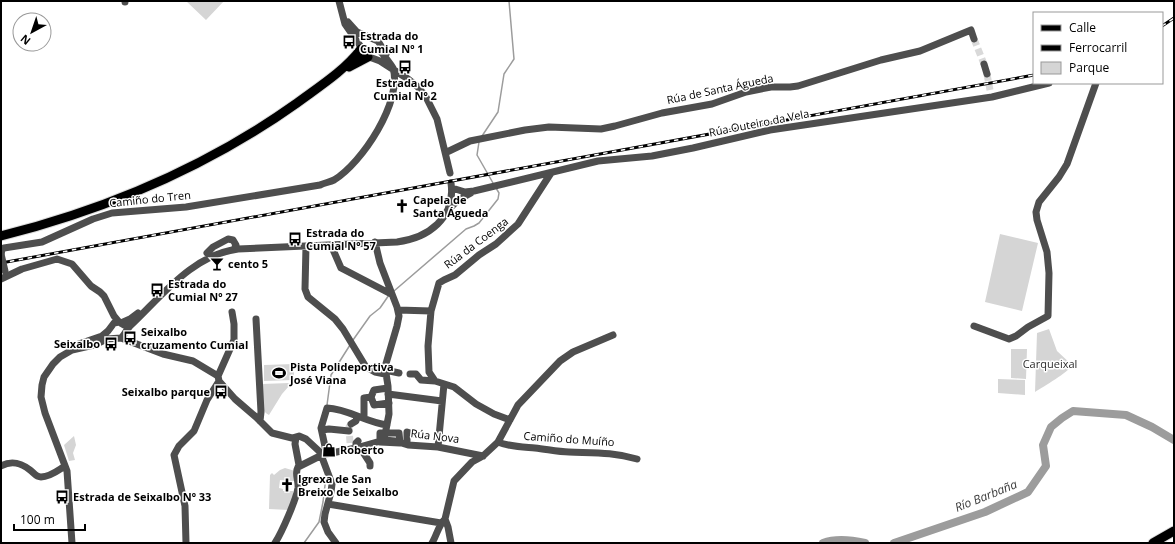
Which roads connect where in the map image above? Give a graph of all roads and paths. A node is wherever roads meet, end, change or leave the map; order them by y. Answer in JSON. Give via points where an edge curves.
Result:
{"nodes":[{"id":1,"x":339,"y":1,"type":"edge"},
{"id":2,"x":341,"y":10,"type":"junction"},
{"id":3,"x":371,"y":38,"type":"junction"},
{"id":4,"x":974,"y":39,"type":"dead end"},
{"id":5,"x":361,"y":48,"type":"junction"},
{"id":6,"x":381,"y":49,"type":"junction"},
{"id":7,"x":370,"y":57,"type":"junction"},
{"id":8,"x":984,"y":64,"type":"tunnel mouth"},
{"id":9,"x":393,"y":69,"type":"junction"},
{"id":10,"x":342,"y":70,"type":"junction"},
{"id":11,"x":987,"y":74,"type":"tunnel mouth"},
{"id":12,"x":1044,"y":84,"type":"edge"},
{"id":13,"x":1096,"y":84,"type":"edge"},
{"id":14,"x":447,"y":152,"type":"junction"},
{"id":15,"x":552,"y":173,"type":"junction"},
{"id":16,"x":451,"y":180,"type":"junction"},
{"id":17,"x":474,"y":191,"type":"junction"},
{"id":18,"x":449,"y":206,"type":"junction"},
{"id":19,"x":1,"y":236,"type":"edge"},
{"id":20,"x":396,"y":238,"type":"junction"},
{"id":21,"x":375,"y":242,"type":"junction"},
{"id":22,"x":334,"y":243,"type":"junction"},
{"id":23,"x":225,"y":245,"type":"junction"},
{"id":24,"x":236,"y":246,"type":"junction"},
{"id":25,"x":306,"y":246,"type":"junction"},
{"id":26,"x":256,"y":248,"type":"junction"},
{"id":27,"x":1,"y":254,"type":"edge"},
{"id":28,"x":193,"y":266,"type":"junction"},
{"id":29,"x":4,"y":275,"type":"edge"},
{"id":30,"x":391,"y":294,"type":"junction"},
{"id":31,"x":398,"y":310,"type":"junction"},
{"id":32,"x":432,"y":311,"type":"junction"},
{"id":33,"x":232,"y":312,"type":"dead end"},
{"id":34,"x":256,"y":319,"type":"dead end"},
{"id":35,"x":116,"y":324,"type":"junction"},
{"id":36,"x":974,"y":326,"type":"dead end"},
{"id":37,"x":613,"y":335,"type":"dead end"},
{"id":38,"x":123,"y":336,"type":"junction"},
{"id":39,"x":385,"y":372,"type":"junction"},
{"id":40,"x":399,"y":373,"type":"dead end"},
{"id":41,"x":410,"y":374,"type":"dead end"},
{"id":42,"x":219,"y":378,"type":"junction"},
{"id":43,"x":435,"y":381,"type":"junction"},
{"id":44,"x":444,"y":384,"type":"junction"},
{"id":45,"x":388,"y":391,"type":"junction"},
{"id":46,"x":371,"y":397,"type":"junction"},
{"id":47,"x":442,"y":402,"type":"junction"},
{"id":48,"x":389,"y":403,"type":"junction"},
{"id":49,"x":361,"y":417,"type":"junction"},
{"id":50,"x":510,"y":420,"type":"junction"},
{"id":51,"x":260,"y":421,"type":"junction"},
{"id":52,"x":387,"y":425,"type":"junction"},
{"id":53,"x":322,"y":430,"type":"junction"},
{"id":54,"x":413,"y":434,"type":"dead end"},
{"id":55,"x":296,"y":437,"type":"junction"},
{"id":56,"x":383,"y":438,"type":"junction"},
{"id":57,"x":498,"y":442,"type":"junction"},
{"id":58,"x":403,"y":444,"type":"junction"},
{"id":59,"x":354,"y":446,"type":"junction"},
{"id":60,"x":438,"y":447,"type":"junction"},
{"id":61,"x":322,"y":455,"type":"junction"},
{"id":62,"x":483,"y":456,"type":"junction"},
{"id":63,"x":637,"y":459,"type":"dead end"},
{"id":64,"x":1,"y":466,"type":"edge"},
{"id":65,"x":370,"y":466,"type":"dead end"},
{"id":66,"x":297,"y":468,"type":"junction"},
{"id":67,"x":62,"y":470,"type":"junction"},
{"id":68,"x":69,"y":496,"type":"junction"},
{"id":69,"x":328,"y":504,"type":"junction"},
{"id":70,"x":443,"y":521,"type":"junction"},
{"id":71,"x":1174,"y":531,"type":"edge"},
{"id":72,"x":68,"y":543,"type":"edge"},
{"id":73,"x":72,"y":543,"type":"edge"},
{"id":74,"x":186,"y":543,"type":"edge"},
{"id":75,"x":275,"y":543,"type":"edge"},
{"id":76,"x":336,"y":543,"type":"edge"},
{"id":77,"x":432,"y":543,"type":"edge"},
{"id":78,"x":451,"y":543,"type":"edge"},
{"id":79,"x":1153,"y":543,"type":"edge"}],
"edges":[{"from":1,"to":2,"type":"street"},
{"from":2,"to":3,"type":"street","via":[[357,32]]},
{"from":2,"to":5,"type":"street","via":[[345,24]]},
{"from":3,"to":5,"type":"street","via":[[364,41]]},
{"from":3,"to":6,"type":"street","via":[[378,41]]},
{"from":4,"to":14,"type":"street","name":"Rúa de Santa Águeda","via":[[971,30],[920,50],[798,86],[771,87],[746,92],[712,104],[662,113],[615,126],[601,129],[549,127],[513,132],[470,141]]},
{"from":5,"to":7,"type":"street","via":[[364,55]]},
{"from":5,"to":10,"type":"main road"},
{"from":6,"to":7,"type":"street","via":[[378,54]]},
{"from":6,"to":9,"type":"street"},
{"from":6,"to":14,"type":"street","via":[[430,95],[439,114]]},
{"from":7,"to":9,"type":"street"},
{"from":7,"to":10,"type":"main road"},
{"from":8,"to":11,"type":"street"},
{"from":9,"to":16,"type":"street","via":[[415,84],[429,100],[437,119]]},
{"from":9,"to":27,"type":"street","name":"Camiño do Tren","via":[[394,84],[389,106],[377,131],[360,156],[333,181],[186,207],[112,213],[42,242],[4,248]]},
{"from":10,"to":19,"type":"main road","via":[[272,120],[179,172],[100,206],[45,225]]},
{"from":12,"to":15,"type":"street","name":"Rúa Outeiro da Vela","via":[[770,130],[652,156],[598,161]]},
{"from":13,"to":36,"type":"street","via":[[1067,164],[1038,202],[1037,220],[1047,252],[1048,316],[1009,339]]},
{"from":14,"to":16,"type":"street"},
{"from":15,"to":17,"type":"street","name":"Rúa Outeiro da Vela"},
{"from":15,"to":32,"type":"street","name":"Rúa da Coenga","via":[[518,224],[496,244],[439,284]]},
{"from":16,"to":17,"type":"street","via":[[465,192]]},
{"from":16,"to":18,"type":"street"},
{"from":17,"to":18,"type":"street"},
{"from":18,"to":20,"type":"street","via":[[425,230]]},
{"from":18,"to":21,"type":"street","via":[[439,223],[424,235],[406,241]]},
{"from":20,"to":21,"type":"street"},
{"from":20,"to":22,"type":"street"},
{"from":21,"to":22,"type":"street"},
{"from":21,"to":30,"type":"street"},
{"from":22,"to":24,"type":"street"},
{"from":22,"to":25,"type":"street"},
{"from":22,"to":30,"type":"street","via":[[341,268]]},
{"from":23,"to":24,"type":"street"},
{"from":23,"to":28,"type":"street"},
{"from":23,"to":35,"type":"street","via":[[207,252],[183,269],[133,317]]},
{"from":24,"to":26,"type":"street"},
{"from":25,"to":26,"type":"street"},
{"from":25,"to":39,"type":"street","via":[[305,289],[308,297],[343,329],[366,367],[375,372]]},
{"from":26,"to":28,"type":"street","via":[[228,250]]},
{"from":27,"to":29,"type":"street","name":"Camiño do Tren","bridge":true},
{"from":28,"to":38,"type":"street"},
{"from":29,"to":35,"type":"street","via":[[56,259],[72,264],[90,286],[104,296]]},
{"from":30,"to":31,"type":"street"},
{"from":31,"to":32,"type":"street"},
{"from":31,"to":39,"type":"street","via":[[397,326]]},
{"from":32,"to":43,"type":"street","name":"Rúa da Coenga","via":[[428,346],[429,372]]},
{"from":33,"to":42,"type":"street","via":[[234,340]]},
{"from":34,"to":51,"type":"street"},
{"from":35,"to":38,"type":"street","via":[[125,326]]},
{"from":35,"to":38,"type":"street","via":[[111,333]]},
{"from":35,"to":67,"type":"street","via":[[102,336],[60,353],[45,368],[39,381],[36,390],[38,404]]},
{"from":37,"to":50,"type":"street","via":[[573,352],[560,361],[518,405]]},
{"from":38,"to":42,"type":"street","via":[[163,354],[193,361]]},
{"from":38,"to":68,"type":"street","via":[[64,354],[49,367],[43,381],[41,402],[66,468]]},
{"from":39,"to":40,"type":"street"},
{"from":39,"to":45,"type":"street"},
{"from":41,"to":43,"type":"street","via":[[416,374],[421,380]]},
{"from":42,"to":51,"type":"street","via":[[235,399]]},
{"from":42,"to":74,"type":"street","via":[[194,431],[174,455],[185,506]]},
{"from":43,"to":44,"type":"street"},
{"from":44,"to":47,"type":"street"},
{"from":44,"to":50,"type":"street","via":[[454,387],[488,411]]},
{"from":45,"to":46,"type":"street","via":[[374,390]]},
{"from":45,"to":47,"type":"street"},
{"from":45,"to":48,"type":"street"},
{"from":46,"to":48,"type":"street","via":[[374,405]]},
{"from":46,"to":49,"type":"street","via":[[364,398]]},
{"from":47,"to":60,"type":"street"},
{"from":48,"to":52,"type":"street"},
{"from":49,"to":52,"type":"street"},
{"from":49,"to":53,"type":"street","via":[[350,428]]},
{"from":49,"to":53,"type":"street","via":[[327,408]]},
{"from":50,"to":57,"type":"street"},
{"from":51,"to":55,"type":"street","via":[[272,432]]},
{"from":52,"to":56,"type":"street"},
{"from":53,"to":61,"type":"street","via":[[326,451]]},
{"from":54,"to":58,"type":"street","via":[[407,432]]},
{"from":55,"to":61,"type":"street","via":[[306,439]]},
{"from":55,"to":66,"type":"street"},
{"from":56,"to":58,"type":"street","name":"Rúa Nova"},
{"from":56,"to":59,"type":"street"},
{"from":57,"to":62,"type":"street"},
{"from":57,"to":63,"type":"street","name":"Camiño do Muíño","via":[[569,452],[622,454]]},
{"from":58,"to":60,"type":"street","name":"Rúa Nova"},
{"from":59,"to":61,"type":"street"},
{"from":59,"to":65,"type":"street","via":[[361,449]]},
{"from":60,"to":62,"type":"street","name":"Rúa Nova"},
{"from":61,"to":66,"type":"street"},
{"from":61,"to":69,"type":"street","via":[[332,481]]},
{"from":62,"to":70,"type":"street","via":[[472,462],[454,481]]},
{"from":64,"to":67,"type":"street","via":[[7,462],[16,462],[41,477]]},
{"from":66,"to":75,"type":"street","via":[[297,494]]},
{"from":67,"to":68,"type":"street","via":[[66,479],[66,493]]},
{"from":67,"to":72,"type":"street"},
{"from":68,"to":73,"type":"street"},
{"from":69,"to":70,"type":"street"},
{"from":69,"to":76,"type":"street","via":[[324,522]]},
{"from":70,"to":77,"type":"street"},
{"from":70,"to":78,"type":"street","via":[[448,527]]},
{"from":71,"to":79,"type":"main road"}]}
